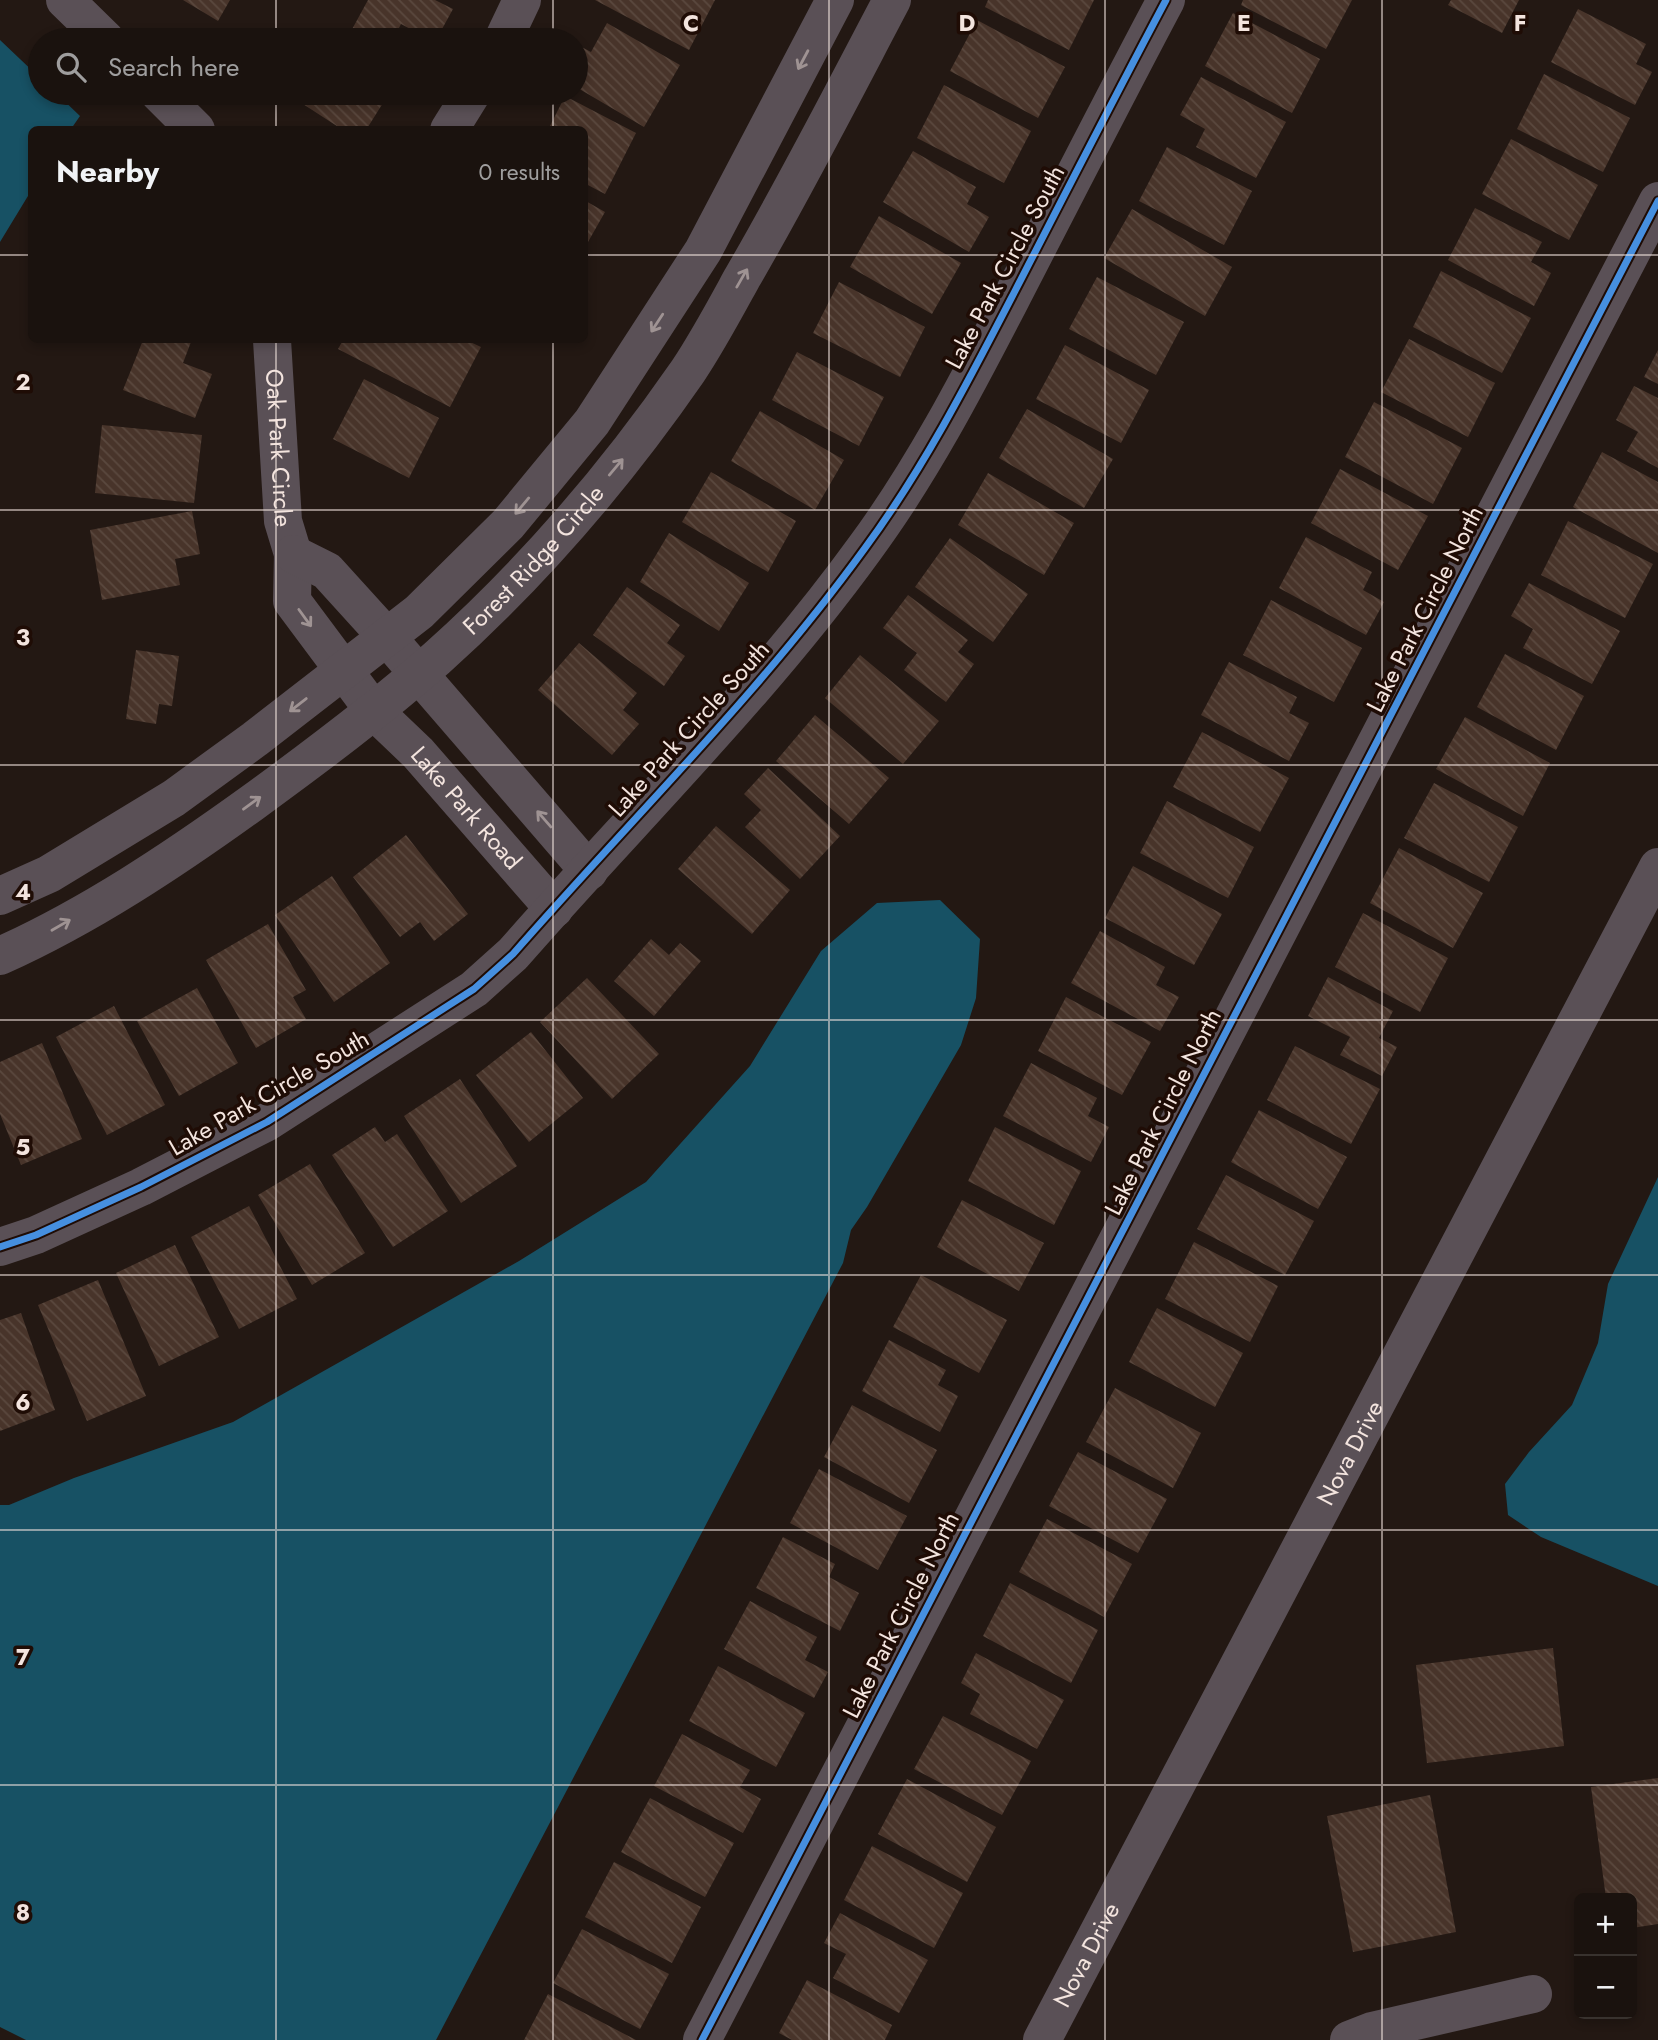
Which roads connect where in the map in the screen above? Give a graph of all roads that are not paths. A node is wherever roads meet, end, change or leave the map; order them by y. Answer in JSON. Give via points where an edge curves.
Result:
{"nodes":[{"id":1,"x":65,"y":0,"type":"edge"},
{"id":2,"x":522,"y":0,"type":"edge"},
{"id":3,"x":835,"y":0,"type":"edge"},
{"id":4,"x":892,"y":0,"type":"edge"},
{"id":5,"x":1166,"y":0,"type":"edge"},
{"id":6,"x":94,"y":28,"type":"edge"},
{"id":7,"x":509,"y":28,"type":"edge"},
{"id":8,"x":171,"y":105,"type":"edge"},
{"id":9,"x":465,"y":105,"type":"edge"},
{"id":10,"x":192,"y":126,"type":"edge"},
{"id":11,"x":451,"y":126,"type":"edge"},
{"id":12,"x":1658,"y":201,"type":"edge"},
{"id":13,"x":272,"y":343,"type":"edge"},
{"id":14,"x":293,"y":554,"type":"junction"},
{"id":15,"x":386,"y":636,"type":"junction"},
{"id":16,"x":342,"y":670,"type":"junction"},
{"id":17,"x":418,"y":675,"type":"junction"},
{"id":18,"x":374,"y":710,"type":"junction"},
{"id":19,"x":1658,"y":867,"type":"edge"},
{"id":20,"x":589,"y":871,"type":"junction"},
{"id":21,"x":0,"y":896,"type":"edge"},
{"id":22,"x":554,"y":909,"type":"junction"},
{"id":23,"x":0,"y":956,"type":"edge"},
{"id":24,"x":0,"y":1247,"type":"edge"},
{"id":25,"x":1533,"y":1994,"type":"dead end"},
{"id":26,"x":702,"y":2040,"type":"edge"},
{"id":27,"x":1042,"y":2040,"type":"edge"},
{"id":28,"x":1349,"y":2040,"type":"edge"}],
"edges":[{"from":1,"to":6,"type":"street"},
{"from":2,"to":7,"type":"street"},
{"from":3,"to":15,"type":"street","name":"Forest Ridge Circle","one_way":true,"via":[[703,251],[592,422],[508,524],[419,612]]},
{"from":17,"to":4,"type":"street","name":"Forest Ridge Circle","one_way":true,"via":[[558,537],[690,368],[788,200]]},
{"from":5,"to":20,"type":"street","name":"Lake Park Circle South","via":[[989,342],[867,546],[734,711]]},
{"from":8,"to":10,"type":"street"},
{"from":9,"to":11,"type":"street"},
{"from":12,"to":26,"type":"street","name":"Lake Park Circle North"},
{"from":13,"to":14,"type":"street","name":"Oak Park Circle","via":[[283,521]]},
{"from":14,"to":15,"type":"street","name":"Oak Park Circle","via":[[327,571]]},
{"from":14,"to":16,"type":"street","name":"Oak Park Circle","one_way":true,"via":[[292,601]]},
{"from":15,"to":16,"type":"street","name":"Forest Ridge Circle"},
{"from":15,"to":17,"type":"street","name":"Oak Park Circle"},
{"from":16,"to":18,"type":"street","name":"Oak Park Circle"},
{"from":16,"to":21,"type":"street","name":"Forest Ridge Circle","one_way":true,"via":[[174,798],[49,874]]},
{"from":17,"to":18,"type":"street","name":"Forest Ridge Circle"},
{"from":20,"to":17,"type":"street","name":"Lake Park Road","one_way":true},
{"from":18,"to":22,"type":"street","name":"Lake Park Road","via":[[418,753]]},
{"from":23,"to":18,"type":"street","name":"Forest Ridge Circle","one_way":true,"via":[[33,942],[132,884],[330,747]]},
{"from":19,"to":27,"type":"street","name":"Nova Drive"},
{"from":20,"to":22,"type":"street","name":"Lake Park Circle South"},
{"from":22,"to":24,"type":"street","name":"Lake Park Circle South","via":[[474,989],[267,1122],[141,1187]]},
{"from":25,"to":28,"type":"street"}]}
